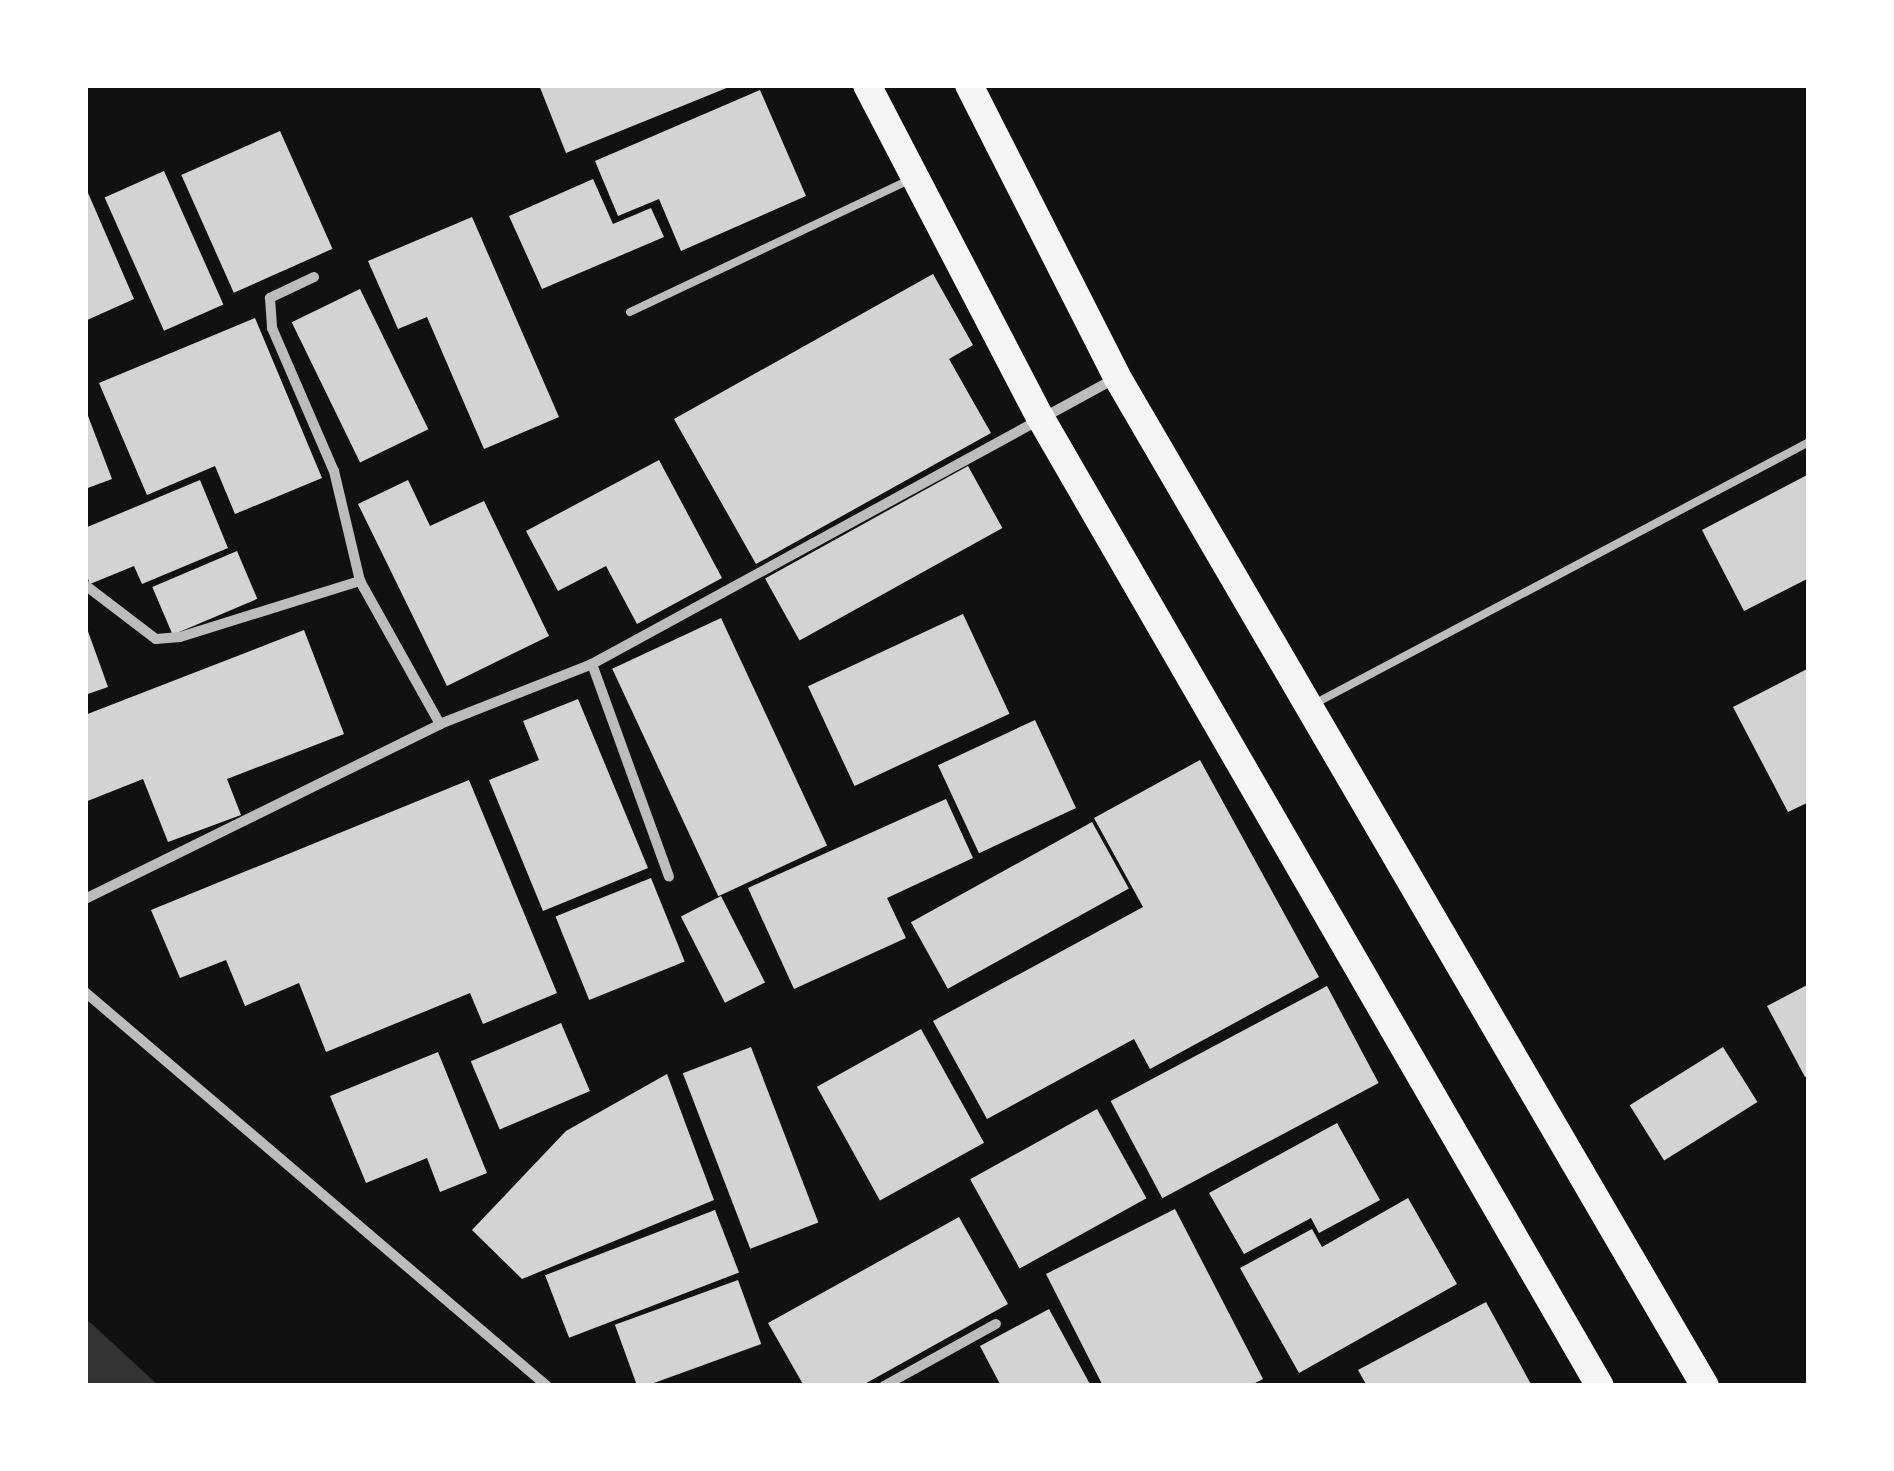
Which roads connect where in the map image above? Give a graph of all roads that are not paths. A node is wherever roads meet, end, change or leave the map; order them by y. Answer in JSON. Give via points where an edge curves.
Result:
{"nodes":[{"id":1,"x":867,"y":85,"type":"edge"},
{"id":2,"x":969,"y":85,"type":"edge"},
{"id":3,"x":913,"y":178,"type":"junction"},
{"id":4,"x":314,"y":277,"type":"dead end"},
{"id":5,"x":630,"y":312,"type":"dead end"},
{"id":6,"x":1118,"y":376,"type":"junction"},
{"id":7,"x":1040,"y":416,"type":"junction"},
{"id":8,"x":1809,"y":442,"type":"edge"},
{"id":9,"x":360,"y":581,"type":"junction"},
{"id":10,"x":85,"y":585,"type":"edge"},
{"id":11,"x":592,"y":664,"type":"junction"},
{"id":12,"x":1310,"y":706,"type":"junction"},
{"id":13,"x":440,"y":724,"type":"junction"},
{"id":14,"x":668,"y":877,"type":"dead end"},
{"id":15,"x":85,"y":900,"type":"edge"},
{"id":16,"x":85,"y":992,"type":"edge"},
{"id":17,"x":996,"y":1324,"type":"dead end"},
{"id":18,"x":547,"y":1386,"type":"edge"},
{"id":19,"x":884,"y":1386,"type":"edge"},
{"id":20,"x":1600,"y":1386,"type":"edge"},
{"id":21,"x":1705,"y":1386,"type":"edge"}],
"edges":[{"from":1,"to":3,"type":"highway"},
{"from":2,"to":6,"type":"highway"},
{"from":3,"to":5,"type":"lane"},
{"from":3,"to":7,"type":"highway"},
{"from":4,"to":9,"type":"street","via":[[270,298],[267,309],[334,472]]},
{"from":6,"to":7,"type":"street"},
{"from":6,"to":12,"type":"highway"},
{"from":7,"to":11,"type":"street"},
{"from":7,"to":20,"type":"highway"},
{"from":8,"to":12,"type":"lane"},
{"from":9,"to":10,"type":"street","via":[[180,638],[156,639]]},
{"from":9,"to":13,"type":"street"},
{"from":11,"to":13,"type":"street"},
{"from":11,"to":14,"type":"street"},
{"from":12,"to":21,"type":"highway"},
{"from":13,"to":15,"type":"street"},
{"from":16,"to":18,"type":"street"},
{"from":17,"to":19,"type":"street"}]}
